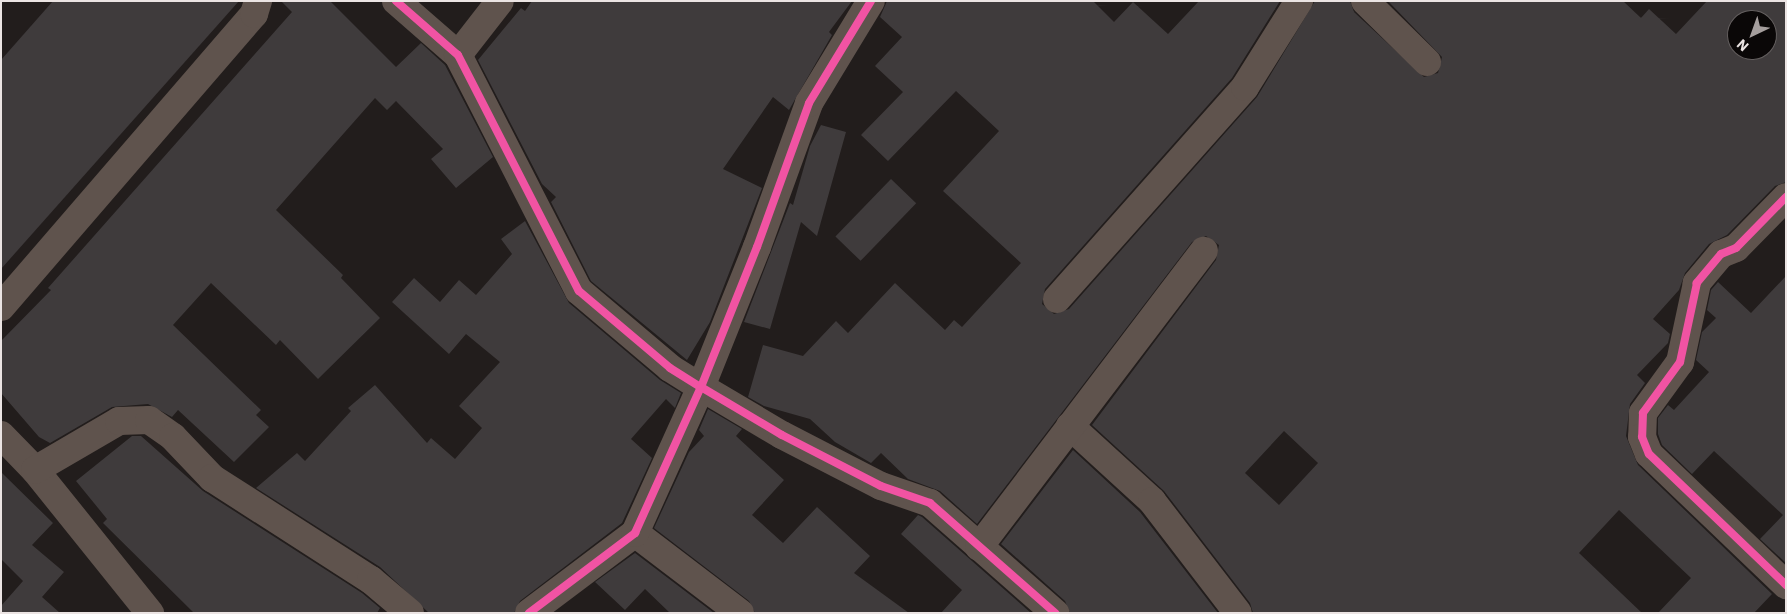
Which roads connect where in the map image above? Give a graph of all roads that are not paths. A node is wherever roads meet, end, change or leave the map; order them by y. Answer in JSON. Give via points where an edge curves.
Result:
{"nodes":[{"id":1,"x":258,"y":1,"type":"edge"},
{"id":2,"x":396,"y":1,"type":"edge"},
{"id":3,"x":500,"y":1,"type":"edge"},
{"id":4,"x":871,"y":1,"type":"edge"},
{"id":5,"x":1299,"y":1,"type":"edge"},
{"id":6,"x":1365,"y":1,"type":"edge"},
{"id":7,"x":458,"y":55,"type":"junction"},
{"id":8,"x":1426,"y":62,"type":"dead end"},
{"id":9,"x":1786,"y":197,"type":"edge"},
{"id":10,"x":1204,"y":250,"type":"dead end"},
{"id":11,"x":1057,"y":299,"type":"dead end"},
{"id":12,"x":1,"y":307,"type":"edge"},
{"id":13,"x":701,"y":386,"type":"junction"},
{"id":14,"x":1070,"y":426,"type":"junction"},
{"id":15,"x":1,"y":435,"type":"edge"},
{"id":16,"x":35,"y":470,"type":"junction"},
{"id":17,"x":635,"y":533,"type":"junction"},
{"id":18,"x":979,"y":547,"type":"junction"},
{"id":19,"x":1786,"y":585,"type":"edge"},
{"id":20,"x":150,"y":613,"type":"edge"},
{"id":21,"x":410,"y":613,"type":"edge"},
{"id":22,"x":529,"y":613,"type":"edge"},
{"id":23,"x":740,"y":613,"type":"edge"},
{"id":24,"x":1054,"y":613,"type":"edge"},
{"id":25,"x":1238,"y":613,"type":"edge"}],
"edges":[{"from":1,"to":12,"type":"street","via":[[254,14]]},
{"from":2,"to":7,"type":"street"},
{"from":3,"to":7,"type":"street"},
{"from":4,"to":13,"type":"street","via":[[809,103],[757,247]]},
{"from":5,"to":11,"type":"street","via":[[1245,87]]},
{"from":6,"to":8,"type":"street"},
{"from":7,"to":13,"type":"street","via":[[579,291],[656,356]]},
{"from":9,"to":19,"type":"street","via":[[1736,248],[1721,254],[1697,283],[1680,362],[1644,413],[1642,437],[1648,454]]},
{"from":10,"to":14,"type":"street"},
{"from":13,"to":17,"type":"street"},
{"from":13,"to":18,"type":"street","via":[[782,435],[881,486],[930,503]]},
{"from":14,"to":18,"type":"street"},
{"from":14,"to":25,"type":"street","via":[[1152,501]]},
{"from":15,"to":16,"type":"street"},
{"from":16,"to":20,"type":"street"},
{"from":16,"to":21,"type":"street","via":[[119,421],[149,420],[173,437],[212,478],[371,580]]},
{"from":17,"to":22,"type":"street"},
{"from":17,"to":23,"type":"street"},
{"from":18,"to":24,"type":"street"}]}
